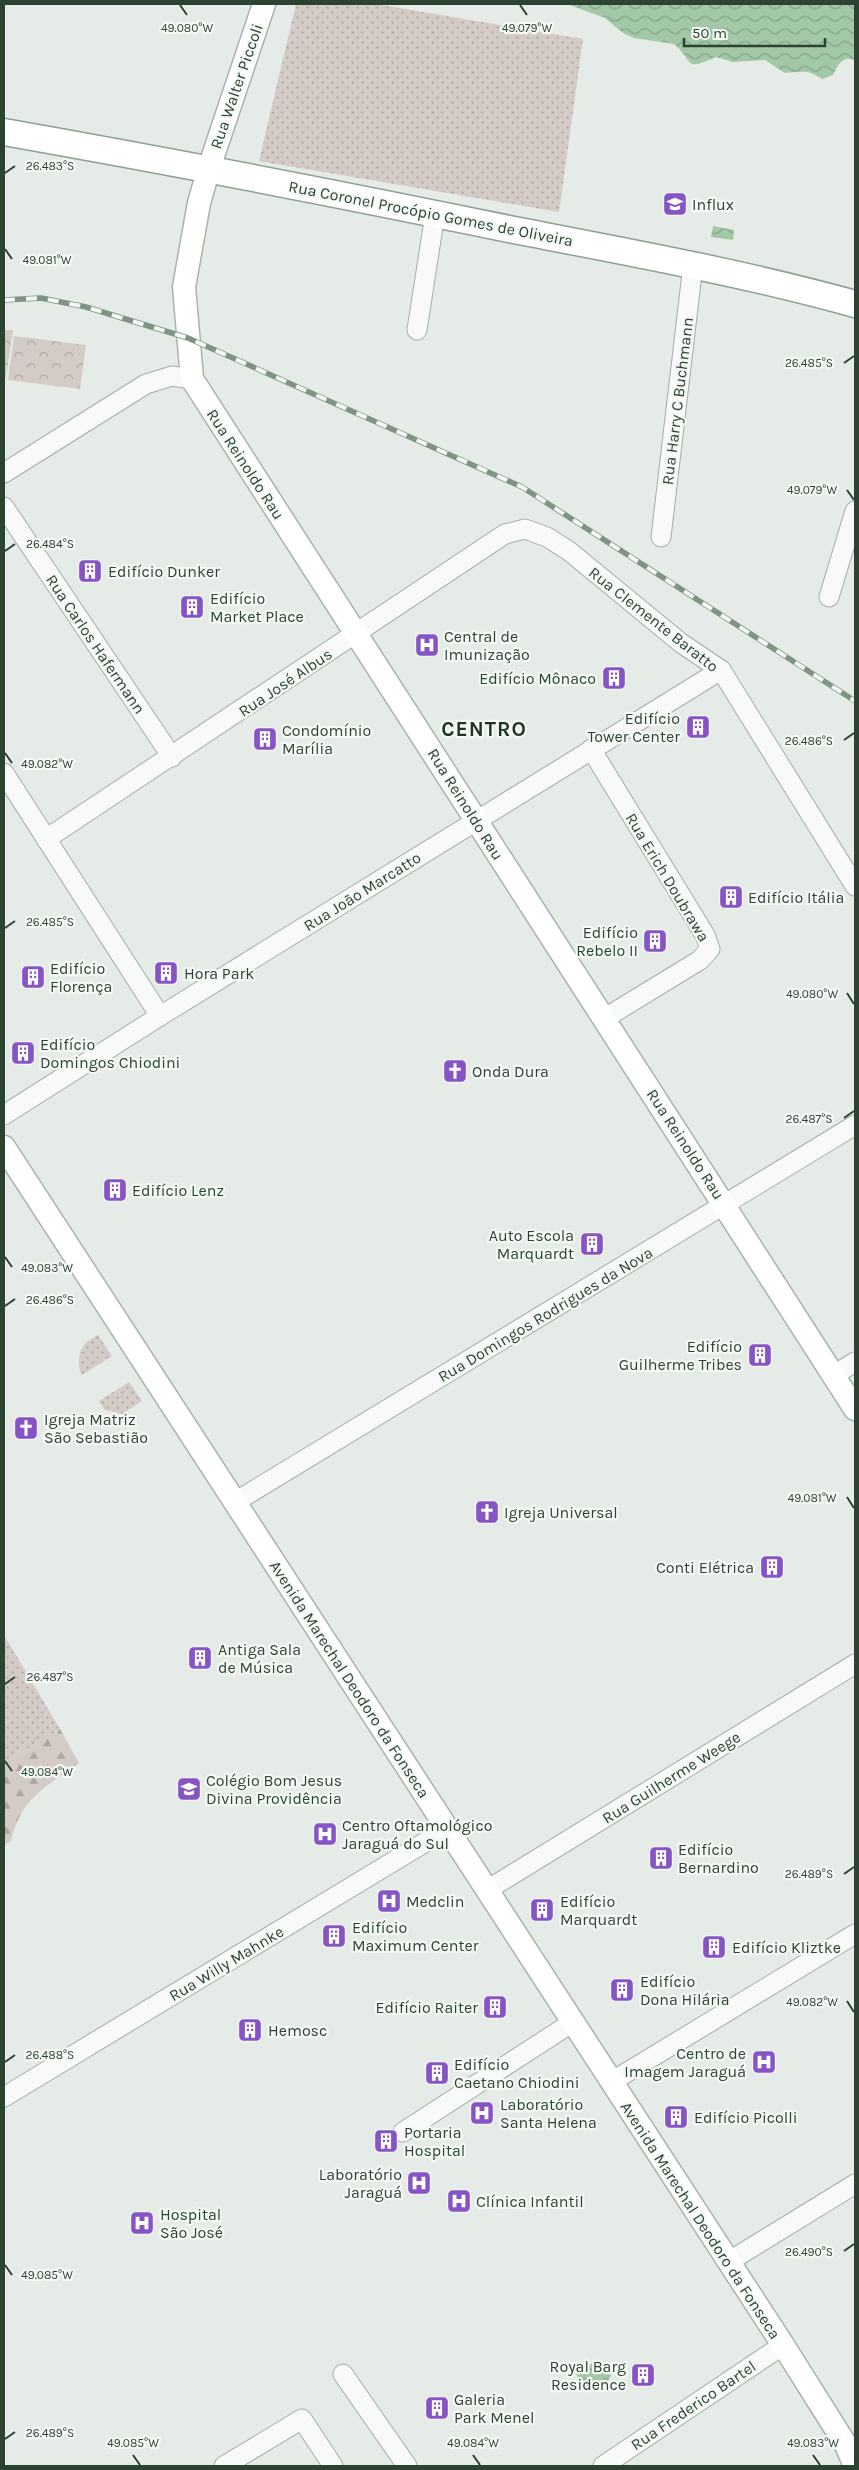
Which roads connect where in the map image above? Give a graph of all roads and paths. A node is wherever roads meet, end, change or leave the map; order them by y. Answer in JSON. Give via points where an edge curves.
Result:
{"nodes":[{"id":1,"x":264,"y":4,"type":"edge"},
{"id":2,"x":4,"y":132,"type":"edge"},
{"id":3,"x":208,"y":168,"type":"junction"},
{"id":4,"x":435,"y":214,"type":"junction"},
{"id":5,"x":693,"y":265,"type":"junction"},
{"id":6,"x":855,"y":304,"type":"edge"},
{"id":7,"x":417,"y":330,"type":"dead end"},
{"id":8,"x":192,"y":379,"type":"junction"},
{"id":9,"x":4,"y":473,"type":"edge"},
{"id":10,"x":4,"y":507,"type":"edge"},
{"id":11,"x":855,"y":511,"type":"edge"},
{"id":12,"x":525,"y":529,"type":"joint"},
{"id":13,"x":661,"y":537,"type":"dead end"},
{"id":14,"x":829,"y":597,"type":"dead end"},
{"id":15,"x":357,"y":634,"type":"junction"},
{"id":16,"x":721,"y":670,"type":"junction"},
{"id":17,"x":591,"y":748,"type":"junction"},
{"id":18,"x":172,"y":757,"type":"junction"},
{"id":19,"x":4,"y":773,"type":"edge"},
{"id":20,"x":476,"y":821,"type":"junction"},
{"id":21,"x":46,"y":839,"type":"junction"},
{"id":22,"x":855,"y":886,"type":"edge"},
{"id":23,"x":160,"y":1016,"type":"junction"},
{"id":24,"x":605,"y":1018,"type":"junction"},
{"id":25,"x":4,"y":1115,"type":"edge"},
{"id":26,"x":855,"y":1125,"type":"edge"},
{"id":27,"x":4,"y":1147,"type":"edge"},
{"id":28,"x":726,"y":1205,"type":"junction"},
{"id":29,"x":855,"y":1362,"type":"edge"},
{"id":30,"x":834,"y":1375,"type":"junction"},
{"id":31,"x":855,"y":1409,"type":"edge"},
{"id":32,"x":235,"y":1502,"type":"junction"},
{"id":33,"x":855,"y":1664,"type":"edge"},
{"id":34,"x":447,"y":1829,"type":"junction"},
{"id":35,"x":487,"y":1890,"type":"junction"},
{"id":36,"x":855,"y":1934,"type":"edge"},
{"id":37,"x":573,"y":2022,"type":"junction"},
{"id":38,"x":611,"y":2082,"type":"junction"},
{"id":39,"x":4,"y":2097,"type":"edge"},
{"id":40,"x":403,"y":2132,"type":"dead end"},
{"id":41,"x":855,"y":2184,"type":"edge"},
{"id":42,"x":728,"y":2262,"type":"junction"},
{"id":43,"x":783,"y":2345,"type":"junction"},
{"id":44,"x":343,"y":2374,"type":"dead end"},
{"id":45,"x":851,"y":2452,"type":"edge"},
{"id":46,"x":224,"y":2466,"type":"edge"},
{"id":47,"x":333,"y":2466,"type":"edge"},
{"id":48,"x":407,"y":2466,"type":"edge"},
{"id":49,"x":603,"y":2466,"type":"edge"},
{"id":50,"x":855,"y":2466,"type":"edge"}],
"edges":[{"from":1,"to":3,"type":"main road","name":"Rua Walter Piccoli"},
{"from":2,"to":3,"type":"highway","name":"Rua Coronel Procópio Gomes de Oliveira"},
{"from":3,"to":4,"type":"highway","name":"Rua Coronel Procópio Gomes de Oliveira"},
{"from":3,"to":8,"type":"main road","name":"Rua Reinoldo Rau","via":[[184,287]]},
{"from":4,"to":5,"type":"highway","name":"Rua Coronel Procópio Gomes de Oliveira"},
{"from":4,"to":7,"type":"street"},
{"from":5,"to":6,"type":"highway","name":"Rua Coronel Procópio Gomes de Oliveira"},
{"from":5,"to":13,"type":"street","name":"Rua Harry C Buchmann"},
{"from":8,"to":9,"type":"street","via":[[172,376],[146,384]]},
{"from":8,"to":15,"type":"main road","name":"Rua Reinoldo Rau"},
{"from":10,"to":18,"type":"street","name":"Rua Carlos Hafermann"},
{"from":11,"to":14,"type":"street"},
{"from":12,"to":15,"type":"street","name":"Rua José Albus","via":[[505,534]]},
{"from":12,"to":16,"type":"street","name":"Rua Clemente Baratto","via":[[547,537],[569,551],[681,643]]},
{"from":15,"to":18,"type":"street","name":"Rua José Albus"},
{"from":15,"to":20,"type":"main road","name":"Rua Reinoldo Rau"},
{"from":16,"to":17,"type":"street","name":"Rua João Marcatto"},
{"from":16,"to":22,"type":"street","name":"Rua Clemente Baratto"},
{"from":17,"to":20,"type":"street","name":"Rua João Marcatto"},
{"from":17,"to":24,"type":"street","name":"Rua Erich Doubrawa","via":[[705,935],[710,949],[700,960]]},
{"from":18,"to":21,"type":"street","name":"Rua José Albus"},
{"from":19,"to":21,"type":"street"},
{"from":20,"to":23,"type":"street","name":"Rua João Marcatto"},
{"from":20,"to":24,"type":"main road","name":"Rua Reinoldo Rau"},
{"from":21,"to":23,"type":"street"},
{"from":23,"to":25,"type":"street","name":"Rua João Marcatto"},
{"from":24,"to":28,"type":"main road","name":"Rua Reinoldo Rau"},
{"from":26,"to":28,"type":"street","name":"Rua Domingos Rodrigues da Nova"},
{"from":27,"to":32,"type":"main road","name":"Avenida Marechal Deodoro da Fonseca"},
{"from":28,"to":30,"type":"main road","name":"Rua Reinoldo Rau"},
{"from":28,"to":32,"type":"street","name":"Rua Domingos Rodrigues da Nova"},
{"from":29,"to":30,"type":"street"},
{"from":30,"to":31,"type":"main road","name":"Rua Reinoldo Rau"},
{"from":32,"to":34,"type":"main road","name":"Avenida Marechal Deodoro da Fonseca"},
{"from":33,"to":35,"type":"street","name":"Rua Guilherme Weege"},
{"from":34,"to":35,"type":"main road","name":"Avenida Marechal Deodoro da Fonseca"},
{"from":34,"to":39,"type":"street","name":"Rua Willy Mahnke"},
{"from":35,"to":37,"type":"main road","name":"Avenida Marechal Deodoro da Fonseca"},
{"from":36,"to":38,"type":"street"},
{"from":37,"to":38,"type":"main road","name":"Avenida Marechal Deodoro da Fonseca"},
{"from":37,"to":40,"type":"street"},
{"from":38,"to":42,"type":"main road","name":"Avenida Marechal Deodoro da Fonseca"},
{"from":41,"to":42,"type":"street"},
{"from":42,"to":43,"type":"main road","name":"Avenida Marechal Deodoro da Fonseca"},
{"from":43,"to":45,"type":"main road","name":"Avenida Marechal Deodoro da Fonseca"},
{"from":43,"to":49,"type":"street","name":"Rua Frederico Bartel"},
{"from":44,"to":48,"type":"street"},
{"from":45,"to":50,"type":"main road","name":"Avenida Marechal Deodoro da Fonseca"},
{"from":46,"to":47,"type":"street","via":[[302,2419]]}]}
